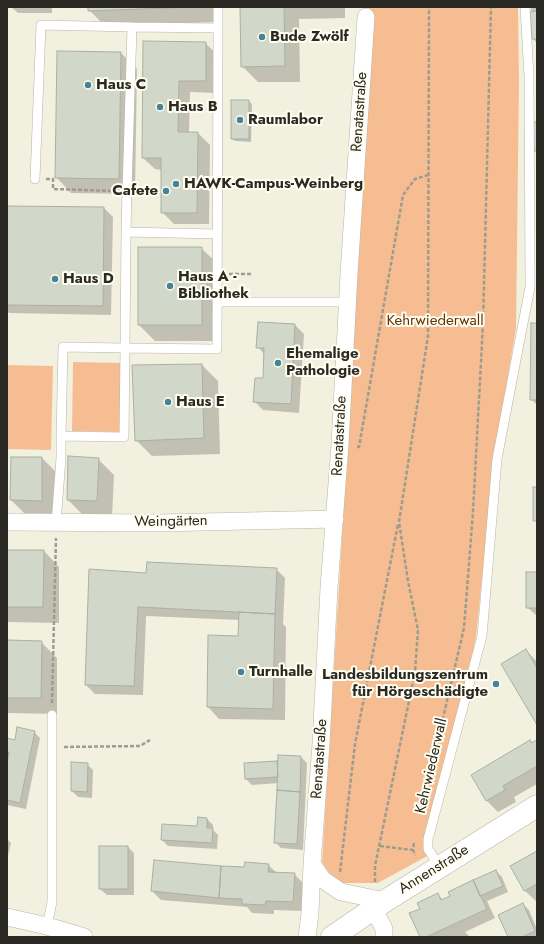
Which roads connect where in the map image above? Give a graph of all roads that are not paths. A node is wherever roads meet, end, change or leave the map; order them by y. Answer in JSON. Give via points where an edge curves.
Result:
{"nodes":[{"id":1,"x":218,"y":7,"type":"edge"},
{"id":2,"x":525,"y":7,"type":"edge"},
{"id":3,"x":366,"y":12,"type":"edge"},
{"id":4,"x":132,"y":27,"type":"junction"},
{"id":5,"x":218,"y":28,"type":"junction"},
{"id":6,"x":35,"y":179,"type":"dead end"},
{"id":7,"x":126,"y":232,"type":"junction"},
{"id":8,"x":217,"y":234,"type":"junction"},
{"id":9,"x":217,"y":302,"type":"junction"},
{"id":10,"x":348,"y":302,"type":"junction"},
{"id":11,"x":125,"y":348,"type":"junction"},
{"id":12,"x":61,"y":436,"type":"junction"},
{"id":13,"x":335,"y":519,"type":"junction"},
{"id":14,"x":7,"y":522,"type":"edge"},
{"id":15,"x":56,"y":523,"type":"junction"},
{"id":16,"x":52,"y":716,"type":"road end"},
{"id":17,"x":537,"y":806,"type":"edge"},
{"id":18,"x":312,"y":864,"type":"junction"},
{"id":19,"x":432,"y":871,"type":"junction"},
{"id":20,"x":377,"y":903,"type":"junction"},
{"id":21,"x":7,"y":916,"type":"edge"},
{"id":22,"x":47,"y":926,"type":"junction"},
{"id":23,"x":84,"y":937,"type":"edge"},
{"id":24,"x":307,"y":937,"type":"edge"},
{"id":25,"x":332,"y":937,"type":"edge"},
{"id":26,"x":384,"y":937,"type":"edge"}],
"edges":[{"from":1,"to":5,"type":"lane"},
{"from":2,"to":19,"type":"lane","name":"Kehrwiederwall","via":[[529,77],[530,287],[497,459],[482,636],[428,839]]},
{"from":3,"to":10,"type":"street","name":"Renatastraße"},
{"from":4,"to":5,"type":"lane"},
{"from":4,"to":6,"type":"lane","via":[[41,25]]},
{"from":4,"to":7,"type":"lane"},
{"from":5,"to":8,"type":"lane"},
{"from":7,"to":8,"type":"lane"},
{"from":7,"to":11,"type":"lane"},
{"from":8,"to":9,"type":"lane"},
{"from":9,"to":10,"type":"lane"},
{"from":9,"to":11,"type":"lane","via":[[217,349]]},
{"from":10,"to":13,"type":"street","name":"Renatastraße"},
{"from":11,"to":12,"type":"lane","via":[[63,347]]},
{"from":11,"to":12,"type":"lane","via":[[124,437]]},
{"from":12,"to":15,"type":"lane"},
{"from":13,"to":15,"type":"street","name":"Weingärten"},
{"from":13,"to":18,"type":"street","name":"Renatastraße"},
{"from":14,"to":15,"type":"street","name":"Weingärten"},
{"from":16,"to":22,"type":"lane","via":[[52,902]]},
{"from":17,"to":19,"type":"street","name":"Annenstraße"},
{"from":18,"to":20,"type":"street","via":[[322,879],[341,892]]},
{"from":18,"to":24,"type":"street","name":"Renatastraße"},
{"from":19,"to":20,"type":"street","name":"Annenstraße"},
{"from":20,"to":25,"type":"street","name":"Annenstraße"},
{"from":20,"to":26,"type":"street"},
{"from":21,"to":22,"type":"street"},
{"from":22,"to":23,"type":"street"}]}
